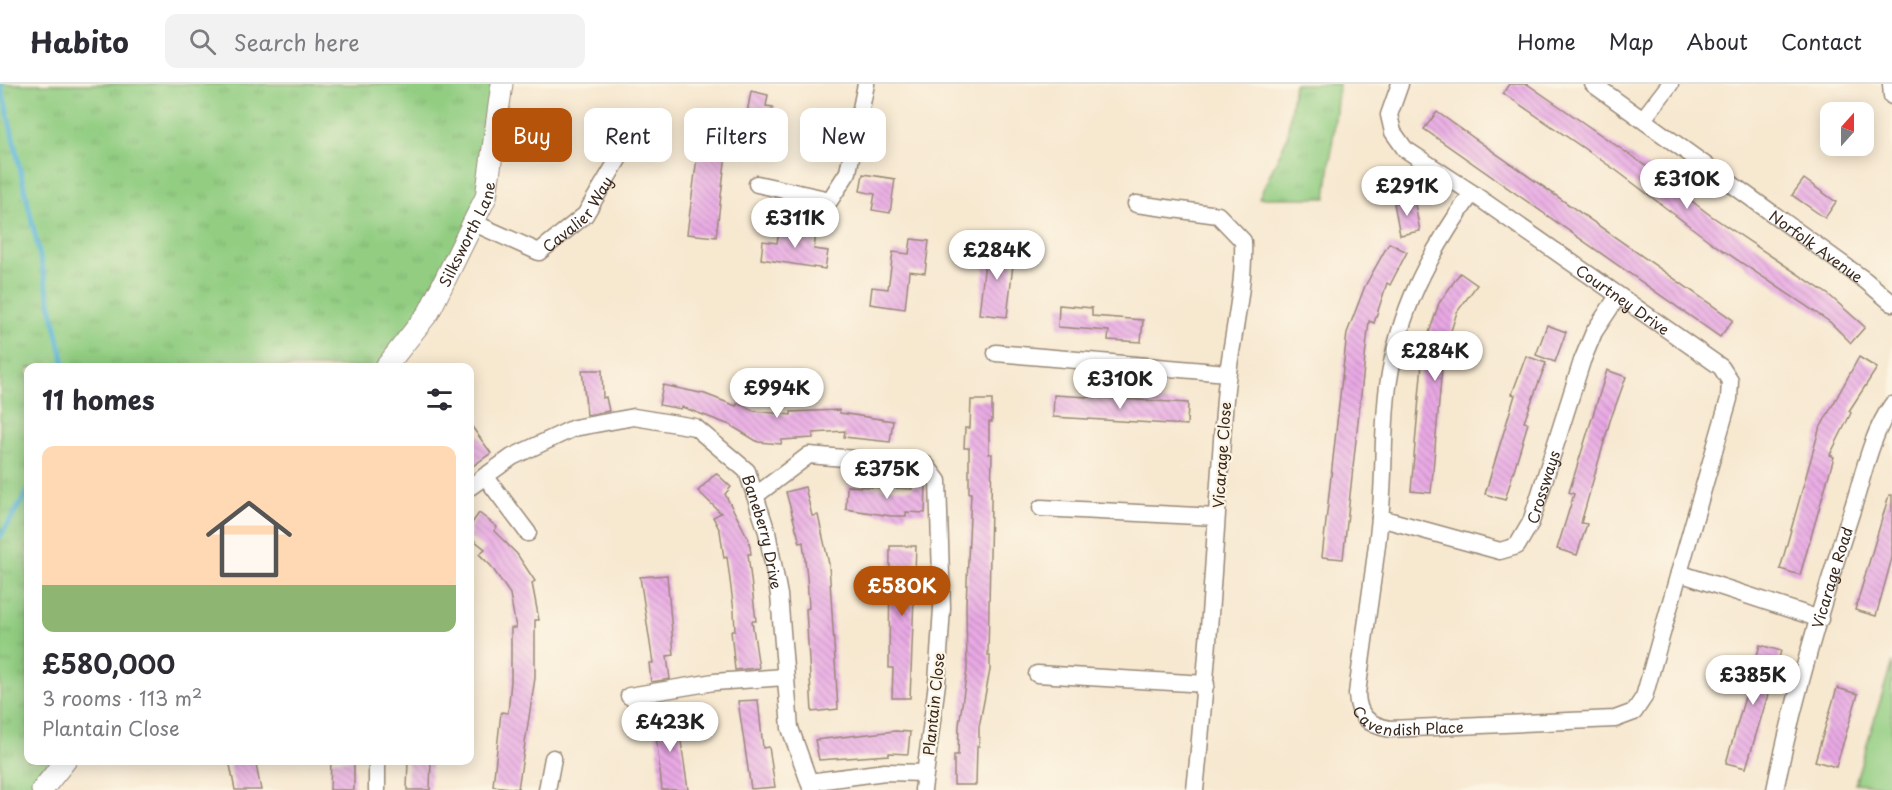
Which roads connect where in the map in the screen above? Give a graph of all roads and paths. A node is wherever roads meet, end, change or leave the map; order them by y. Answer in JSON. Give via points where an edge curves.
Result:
{"nodes":[{"id":1,"x":502,"y":84,"type":"edge"},
{"id":2,"x":866,"y":84,"type":"edge"},
{"id":3,"x":1400,"y":84,"type":"edge"},
{"id":4,"x":1593,"y":84,"type":"edge"},
{"id":5,"x":1670,"y":84,"type":"edge"},
{"id":6,"x":1891,"y":84,"type":"edge"},
{"id":7,"x":1892,"y":96,"type":"edge"},
{"id":8,"x":1643,"y":119,"type":"junction"},
{"id":9,"x":617,"y":162,"type":"edge"},
{"id":10,"x":757,"y":184,"type":"dead end"},
{"id":11,"x":1472,"y":193,"type":"junction"},
{"id":12,"x":1136,"y":204,"type":"dead end"},
{"id":13,"x":474,"y":223,"type":"junction"},
{"id":14,"x":1618,"y":296,"type":"junction"},
{"id":15,"x":1892,"y":303,"type":"edge"},
{"id":16,"x":996,"y":353,"type":"dead end"},
{"id":17,"x":389,"y":363,"type":"edge"},
{"id":18,"x":1227,"y":373,"type":"junction"},
{"id":19,"x":1892,"y":405,"type":"edge"},
{"id":20,"x":485,"y":476,"type":"junction"},
{"id":21,"x":474,"y":484,"type":"edge"},
{"id":22,"x":755,"y":496,"type":"junction"},
{"id":23,"x":1041,"y":508,"type":"dead end"},
{"id":24,"x":1216,"y":517,"type":"junction"},
{"id":25,"x":1380,"y":518,"type":"junction"},
{"id":26,"x":528,"y":533,"type":"dead end"},
{"id":27,"x":1679,"y":573,"type":"junction"},
{"id":28,"x":1820,"y":619,"type":"junction"},
{"id":29,"x":1037,"y":674,"type":"dead end"},
{"id":30,"x":785,"y":677,"type":"junction"},
{"id":31,"x":1206,"y":684,"type":"junction"},
{"id":32,"x":629,"y":696,"type":"dead end"},
{"id":33,"x":553,"y":758,"type":"dead end"},
{"id":34,"x":62,"y":765,"type":"edge"},
{"id":35,"x":377,"y":765,"type":"edge"},
{"id":36,"x":925,"y":773,"type":"junction"},
{"id":37,"x":810,"y":786,"type":"edge"},
{"id":38,"x":42,"y":790,"type":"edge"},
{"id":39,"x":377,"y":790,"type":"edge"},
{"id":40,"x":547,"y":790,"type":"edge"},
{"id":41,"x":923,"y":790,"type":"edge"},
{"id":42,"x":1195,"y":790,"type":"edge"},
{"id":43,"x":1775,"y":790,"type":"edge"}],
"edges":[{"from":1,"to":13,"type":"street","name":"Silksworth Lane","via":[[486,197]]},
{"from":2,"to":10,"type":"street","via":[[848,172],[830,200]]},
{"from":3,"to":11,"type":"street","name":"Courtney Drive","via":[[1389,115],[1405,149]]},
{"from":4,"to":8,"type":"street","name":"Norfolk Avenue"},
{"from":5,"to":8,"type":"street"},
{"from":6,"to":7,"type":"street"},
{"from":8,"to":15,"type":"street","name":"Norfolk Avenue"},
{"from":9,"to":13,"type":"street","name":"Cavalier Way","via":[[585,215],[539,252]]},
{"from":11,"to":14,"type":"street","name":"Courtney Drive"},
{"from":11,"to":25,"type":"street","name":"Cavendish Place","via":[[1417,280],[1399,332],[1388,387]]},
{"from":12,"to":18,"type":"street","name":"Vicarage Close","via":[[1218,214],[1243,241],[1244,268]]},
{"from":13,"to":17,"type":"street","name":"Silksworth Lane","via":[[429,312]]},
{"from":14,"to":25,"type":"street","name":"Crossways","via":[[1593,332],[1531,522],[1517,546],[1500,551]]},
{"from":14,"to":27,"type":"street","name":"Courtney Drive","via":[[1721,367],[1730,381],[1730,399]]},
{"from":16,"to":18,"type":"street"},
{"from":18,"to":24,"type":"street","name":"Vicarage Close"},
{"from":19,"to":28,"type":"street","name":"Vicarage Road","via":[[1880,422]]},
{"from":20,"to":21,"type":"street","name":"Baneberry Drive"},
{"from":20,"to":22,"type":"street","name":"Baneberry Drive","via":[[513,457],[574,428],[634,417],[696,427],[747,471]]},
{"from":20,"to":26,"type":"street"},
{"from":22,"to":30,"type":"street","name":"Baneberry Drive","via":[[767,532],[779,595]]},
{"from":22,"to":36,"type":"street","name":"Plantain Close","via":[[809,455],[926,465],[938,481],[942,608]]},
{"from":23,"to":24,"type":"street"},
{"from":24,"to":31,"type":"street","name":"Vicarage Close"},
{"from":25,"to":27,"type":"street","name":"Cavendish Place","via":[[1357,694],[1364,719],[1377,727],[1615,719],[1634,712],[1644,697]]},
{"from":27,"to":28,"type":"street"},
{"from":28,"to":43,"type":"street","name":"Vicarage Road"},
{"from":29,"to":31,"type":"street"},
{"from":30,"to":32,"type":"street","via":[[714,682]]},
{"from":30,"to":37,"type":"street","name":"Baneberry Drive","via":[[789,728]]},
{"from":31,"to":42,"type":"street","name":"Vicarage Close"},
{"from":33,"to":40,"type":"street"},
{"from":34,"to":38,"type":"street"},
{"from":35,"to":39,"type":"street"},
{"from":36,"to":37,"type":"street","name":"Plantain Close","via":[[885,772]]},
{"from":36,"to":41,"type":"street","name":"Plantain Close"}]}
